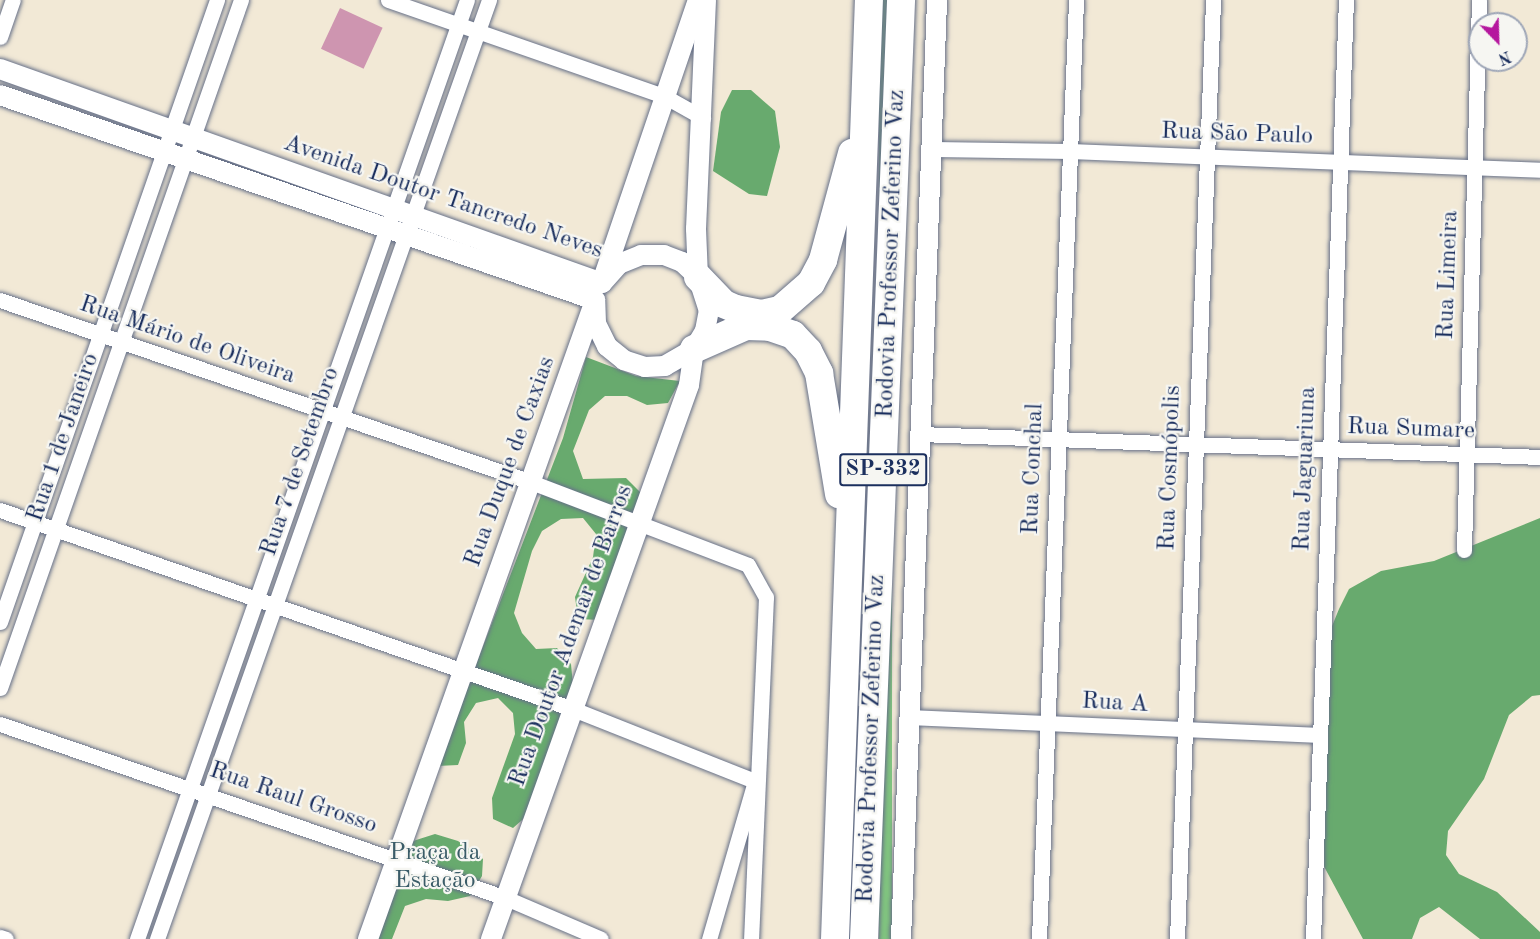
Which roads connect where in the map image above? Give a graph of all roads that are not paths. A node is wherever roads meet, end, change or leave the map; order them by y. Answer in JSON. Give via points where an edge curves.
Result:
{"nodes":[{"id":1,"x":13,"y":0,"type":"edge"},
{"id":2,"x":217,"y":0,"type":"edge"},
{"id":3,"x":241,"y":0,"type":"edge"},
{"id":4,"x":388,"y":0,"type":"edge"},
{"id":5,"x":467,"y":0,"type":"edge"},
{"id":6,"x":489,"y":0,"type":"edge"},
{"id":7,"x":698,"y":0,"type":"edge"},
{"id":8,"x":706,"y":0,"type":"edge"},
{"id":9,"x":869,"y":0,"type":"edge"},
{"id":10,"x":901,"y":0,"type":"edge"},
{"id":11,"x":937,"y":0,"type":"edge"},
{"id":12,"x":1076,"y":0,"type":"edge"},
{"id":13,"x":1213,"y":0,"type":"edge"},
{"id":14,"x":1346,"y":0,"type":"edge"},
{"id":15,"x":1479,"y":0,"type":"edge"},
{"id":16,"x":458,"y":24,"type":"junction"},
{"id":17,"x":477,"y":31,"type":"junction"},
{"id":18,"x":0,"y":37,"type":"edge"},
{"id":19,"x":0,"y":69,"type":"edge"},
{"id":20,"x":0,"y":95,"type":"edge"},
{"id":21,"x":664,"y":96,"type":"junction"},
{"id":22,"x":864,"y":108,"type":"junction"},
{"id":23,"x":703,"y":118,"type":"junction"},
{"id":24,"x":171,"y":129,"type":"junction"},
{"id":25,"x":193,"y":137,"type":"junction"},
{"id":26,"x":933,"y":149,"type":"junction"},
{"id":27,"x":1070,"y":151,"type":"junction"},
{"id":28,"x":162,"y":153,"type":"junction"},
{"id":29,"x":1206,"y":156,"type":"junction"},
{"id":30,"x":185,"y":161,"type":"junction"},
{"id":31,"x":1340,"y":162,"type":"junction"},
{"id":32,"x":1474,"y":167,"type":"junction"},
{"id":33,"x":1540,"y":170,"type":"edge"},
{"id":34,"x":392,"y":208,"type":"junction"},
{"id":35,"x":412,"y":215,"type":"junction"},
{"id":36,"x":385,"y":229,"type":"junction"},
{"id":37,"x":405,"y":236,"type":"junction"},
{"id":38,"x":698,"y":277,"type":"junction"},
{"id":39,"x":599,"y":291,"type":"junction"},
{"id":40,"x":0,"y":300,"type":"edge"},
{"id":41,"x":99,"y":335,"type":"junction"},
{"id":42,"x":121,"y":343,"type":"junction"},
{"id":43,"x":694,"y":349,"type":"junction"},
{"id":44,"x":321,"y":411,"type":"junction"},
{"id":45,"x":341,"y":417,"type":"junction"},
{"id":46,"x":920,"y":434,"type":"junction"},
{"id":47,"x":1058,"y":439,"type":"junction"},
{"id":48,"x":1194,"y":444,"type":"junction"},
{"id":49,"x":1329,"y":449,"type":"junction"},
{"id":50,"x":1467,"y":454,"type":"junction"},
{"id":51,"x":1540,"y":457,"type":"edge"},
{"id":52,"x":531,"y":482,"type":"junction"},
{"id":53,"x":0,"y":510,"type":"edge"},
{"id":54,"x":35,"y":522,"type":"junction"},
{"id":55,"x":640,"y":522,"type":"junction"},
{"id":56,"x":56,"y":529,"type":"junction"},
{"id":57,"x":1464,"y":550,"type":"dead end"},
{"id":58,"x":850,"y":564,"type":"junction"},
{"id":59,"x":255,"y":600,"type":"junction"},
{"id":60,"x":274,"y":606,"type":"junction"},
{"id":61,"x":0,"y":622,"type":"edge"},
{"id":62,"x":463,"y":673,"type":"junction"},
{"id":63,"x":0,"y":687,"type":"edge"},
{"id":64,"x":573,"y":709,"type":"junction"},
{"id":65,"x":910,"y":717,"type":"junction"},
{"id":66,"x":1046,"y":723,"type":"junction"},
{"id":67,"x":0,"y":724,"type":"edge"},
{"id":68,"x":1182,"y":729,"type":"junction"},
{"id":69,"x":1319,"y":735,"type":"junction"},
{"id":70,"x":755,"y":782,"type":"junction"},
{"id":71,"x":190,"y":787,"type":"junction"},
{"id":72,"x":208,"y":793,"type":"junction"},
{"id":73,"x":396,"y":860,"type":"junction"},
{"id":74,"x":506,"y":898,"type":"junction"},
{"id":75,"x":0,"y":937,"type":"edge"},
{"id":76,"x":6,"y":939,"type":"edge"},
{"id":77,"x":137,"y":939,"type":"edge"},
{"id":78,"x":157,"y":939,"type":"edge"},
{"id":79,"x":368,"y":939,"type":"edge"},
{"id":80,"x":491,"y":939,"type":"edge"},
{"id":81,"x":601,"y":939,"type":"edge"},
{"id":82,"x":709,"y":939,"type":"edge"},
{"id":83,"x":751,"y":939,"type":"edge"},
{"id":84,"x":836,"y":939,"type":"edge"},
{"id":85,"x":864,"y":939,"type":"edge"},
{"id":86,"x":901,"y":939,"type":"edge"},
{"id":87,"x":1039,"y":939,"type":"edge"},
{"id":88,"x":1177,"y":939,"type":"edge"},
{"id":89,"x":1313,"y":939,"type":"edge"}],
"edges":[{"from":1,"to":18,"type":"street"},
{"from":2,"to":24,"type":"street","name":"Rua 1 de Janeiro"},
{"from":3,"to":25,"type":"street","name":"Rua 1 de Janeiro"},
{"from":4,"to":16,"type":"street"},
{"from":5,"to":16,"type":"street","name":"Rua 7 de Setembro"},
{"from":6,"to":17,"type":"street","name":"Rua 7 de Setembro"},
{"from":7,"to":21,"type":"street","name":"Rua Duque de Caxias"},
{"from":8,"to":23,"type":"street"},
{"from":9,"to":22,"type":"highway","name":"Rodovia Professor Zeferino Vaz","number":"SP-332"},
{"from":10,"to":85,"type":"highway","name":"Rodovia Professor Zeferino Vaz","number":"SP-332"},
{"from":11,"to":26,"type":"street"},
{"from":12,"to":27,"type":"street","name":"Rua Conchal"},
{"from":13,"to":29,"type":"street","name":"Rua Cosmópolis"},
{"from":14,"to":31,"type":"street","name":"Rua Jaguariuna"},
{"from":15,"to":32,"type":"street","name":"Rua Limeira"},
{"from":16,"to":17,"type":"street"},
{"from":16,"to":34,"type":"street","name":"Rua 7 de Setembro"},
{"from":17,"to":21,"type":"street"},
{"from":17,"to":35,"type":"street","name":"Rua 7 de Setembro"},
{"from":19,"to":24,"type":"street","name":"Avenida Doutor Tancredo Neves"},
{"from":20,"to":28,"type":"street","name":"Avenida Doutor Tancredo Neves"},
{"from":21,"to":23,"type":"street"},
{"from":21,"to":39,"type":"street","name":"Rua Duque de Caxias"},
{"from":22,"to":38,"type":"highway","via":[[823,260],[812,283],[780,310],[745,313],[724,304]]},
{"from":22,"to":58,"type":"highway","name":"Rodovia Professor Zeferino Vaz","number":"SP-332"},
{"from":23,"to":38,"type":"street","via":[[696,229]]},
{"from":24,"to":25,"type":"street","name":"Avenida Doutor Tancredo Neves"},
{"from":24,"to":28,"type":"street","name":"Rua 1 de Janeiro"},
{"from":25,"to":30,"type":"street","name":"Rua 1 de Janeiro"},
{"from":25,"to":34,"type":"street","name":"Avenida Doutor Tancredo Neves"},
{"from":26,"to":27,"type":"street","name":"Rua São Paulo"},
{"from":26,"to":46,"type":"street"},
{"from":27,"to":29,"type":"street","name":"Rua São Paulo"},
{"from":27,"to":47,"type":"street","name":"Rua Conchal"},
{"from":28,"to":30,"type":"street","name":"Avenida Doutor Tancredo Neves"},
{"from":28,"to":41,"type":"street","name":"Rua 1 de Janeiro"},
{"from":29,"to":31,"type":"street","name":"Rua São Paulo"},
{"from":29,"to":48,"type":"street","name":"Rua Cosmópolis"},
{"from":30,"to":36,"type":"street","name":"Avenida Doutor Tancredo Neves"},
{"from":30,"to":42,"type":"street","name":"Rua 1 de Janeiro"},
{"from":31,"to":32,"type":"street","name":"Rua São Paulo"},
{"from":31,"to":49,"type":"street","name":"Rua Jaguariuna"},
{"from":32,"to":33,"type":"street","name":"Rua São Paulo"},
{"from":32,"to":50,"type":"street","name":"Rua Limeira"},
{"from":34,"to":35,"type":"street","name":"Avenida Doutor Tancredo Neves"},
{"from":34,"to":36,"type":"street","name":"Rua 7 de Setembro"},
{"from":35,"to":37,"type":"street","name":"Rua 7 de Setembro"},
{"from":35,"to":39,"type":"street","name":"Avenida Doutor Tancredo Neves"},
{"from":36,"to":37,"type":"street","name":"Avenida Doutor Tancredo Neves"},
{"from":36,"to":44,"type":"street","name":"Rua 7 de Setembro"},
{"from":37,"to":39,"type":"street","name":"Avenida Doutor Tancredo Neves"},
{"from":37,"to":45,"type":"street","name":"Rua 7 de Setembro"},
{"from":38,"to":39,"type":"street","name":"Avenida Doutor Tancredo Neves","via":[[682,262],[664,255],[641,255],[619,264]]},
{"from":38,"to":43,"type":"street","via":[[709,310],[705,331]]},
{"from":39,"to":43,"type":"street","name":"Avenida Doutor Tancredo Neves","via":[[596,323],[607,346],[624,360],[645,367],[665,366]]},
{"from":39,"to":52,"type":"street","name":"Rua Duque de Caxias"},
{"from":40,"to":41,"type":"street","name":"Rua Mário de Oliveira"},
{"from":41,"to":42,"type":"street","name":"Rua Mário de Oliveira"},
{"from":41,"to":54,"type":"street","name":"Rua 1 de Janeiro"},
{"from":42,"to":44,"type":"street","name":"Rua Mário de Oliveira"},
{"from":42,"to":56,"type":"street","name":"Rua 1 de Janeiro"},
{"from":43,"to":55,"type":"street","name":"Rua Doutor Ademar de Barros","via":[[689,385]]},
{"from":43,"to":58,"type":"highway","via":[[746,326],[770,327],[793,335],[808,351],[819,373]]},
{"from":44,"to":45,"type":"street","name":"Rua Mário de Oliveira"},
{"from":44,"to":59,"type":"street","name":"Rua 7 de Setembro"},
{"from":45,"to":52,"type":"street","name":"Rua Mário de Oliveira"},
{"from":45,"to":60,"type":"street","name":"Rua 7 de Setembro"},
{"from":46,"to":47,"type":"street","name":"Rua Sumare"},
{"from":46,"to":65,"type":"street"},
{"from":47,"to":48,"type":"street","name":"Rua Sumare"},
{"from":47,"to":66,"type":"street","name":"Rua Conchal"},
{"from":48,"to":49,"type":"street","name":"Rua Sumare"},
{"from":48,"to":68,"type":"street","name":"Rua Cosmópolis"},
{"from":49,"to":50,"type":"street","name":"Rua Sumare"},
{"from":49,"to":69,"type":"street","name":"Rua Jaguariuna"},
{"from":50,"to":51,"type":"street","name":"Rua Sumare"},
{"from":50,"to":57,"type":"street","name":"Rua Limeira"},
{"from":52,"to":55,"type":"street","name":"Rua Mário de Oliveira"},
{"from":52,"to":62,"type":"street","name":"Rua Duque de Caxias"},
{"from":53,"to":54,"type":"street"},
{"from":54,"to":56,"type":"street"},
{"from":54,"to":61,"type":"street","name":"Rua 1 de Janeiro"},
{"from":55,"to":64,"type":"street","name":"Rua Doutor Ademar de Barros"},
{"from":55,"to":70,"type":"street","name":"Rua Mário de Oliveira","via":[[730,556],[748,565],[759,579],[766,597]]},
{"from":56,"to":59,"type":"street"},
{"from":56,"to":63,"type":"street","name":"Rua 1 de Janeiro"},
{"from":58,"to":84,"type":"highway","name":"Rodovia Professor Zeferino Vaz","number":"SP-332"},
{"from":59,"to":60,"type":"street"},
{"from":59,"to":71,"type":"street","name":"Rua 7 de Setembro"},
{"from":60,"to":62,"type":"street"},
{"from":60,"to":72,"type":"street","name":"Rua 7 de Setembro"},
{"from":62,"to":64,"type":"street"},
{"from":62,"to":73,"type":"street","name":"Rua Duque de Caxias"},
{"from":64,"to":70,"type":"street"},
{"from":64,"to":74,"type":"street","name":"Rua Doutor Ademar de Barros"},
{"from":65,"to":66,"type":"street","name":"Rua A"},
{"from":65,"to":86,"type":"street"},
{"from":66,"to":68,"type":"street","name":"Rua A"},
{"from":66,"to":87,"type":"street","name":"Rua Conchal"},
{"from":67,"to":71,"type":"street","name":"Rua Raul Grosso"},
{"from":68,"to":69,"type":"street","name":"Rua A"},
{"from":68,"to":88,"type":"street","name":"Rua Cosmópolis"},
{"from":69,"to":89,"type":"street","name":"Rua Jaguariuna"},
{"from":70,"to":82,"type":"street"},
{"from":70,"to":83,"type":"street"},
{"from":71,"to":72,"type":"street","name":"Rua Raul Grosso"},
{"from":71,"to":77,"type":"street","name":"Rua 7 de Setembro"},
{"from":72,"to":73,"type":"street","name":"Rua Raul Grosso"},
{"from":72,"to":78,"type":"street","name":"Rua 7 de Setembro"},
{"from":73,"to":74,"type":"street","name":"Rua Raul Grosso"},
{"from":73,"to":79,"type":"street","name":"Rua Duque de Caxias"},
{"from":74,"to":80,"type":"street","name":"Rua Doutor Ademar de Barros"},
{"from":74,"to":81,"type":"street","name":"Rua Raul Grosso"},
{"from":75,"to":76,"type":"street"}]}
